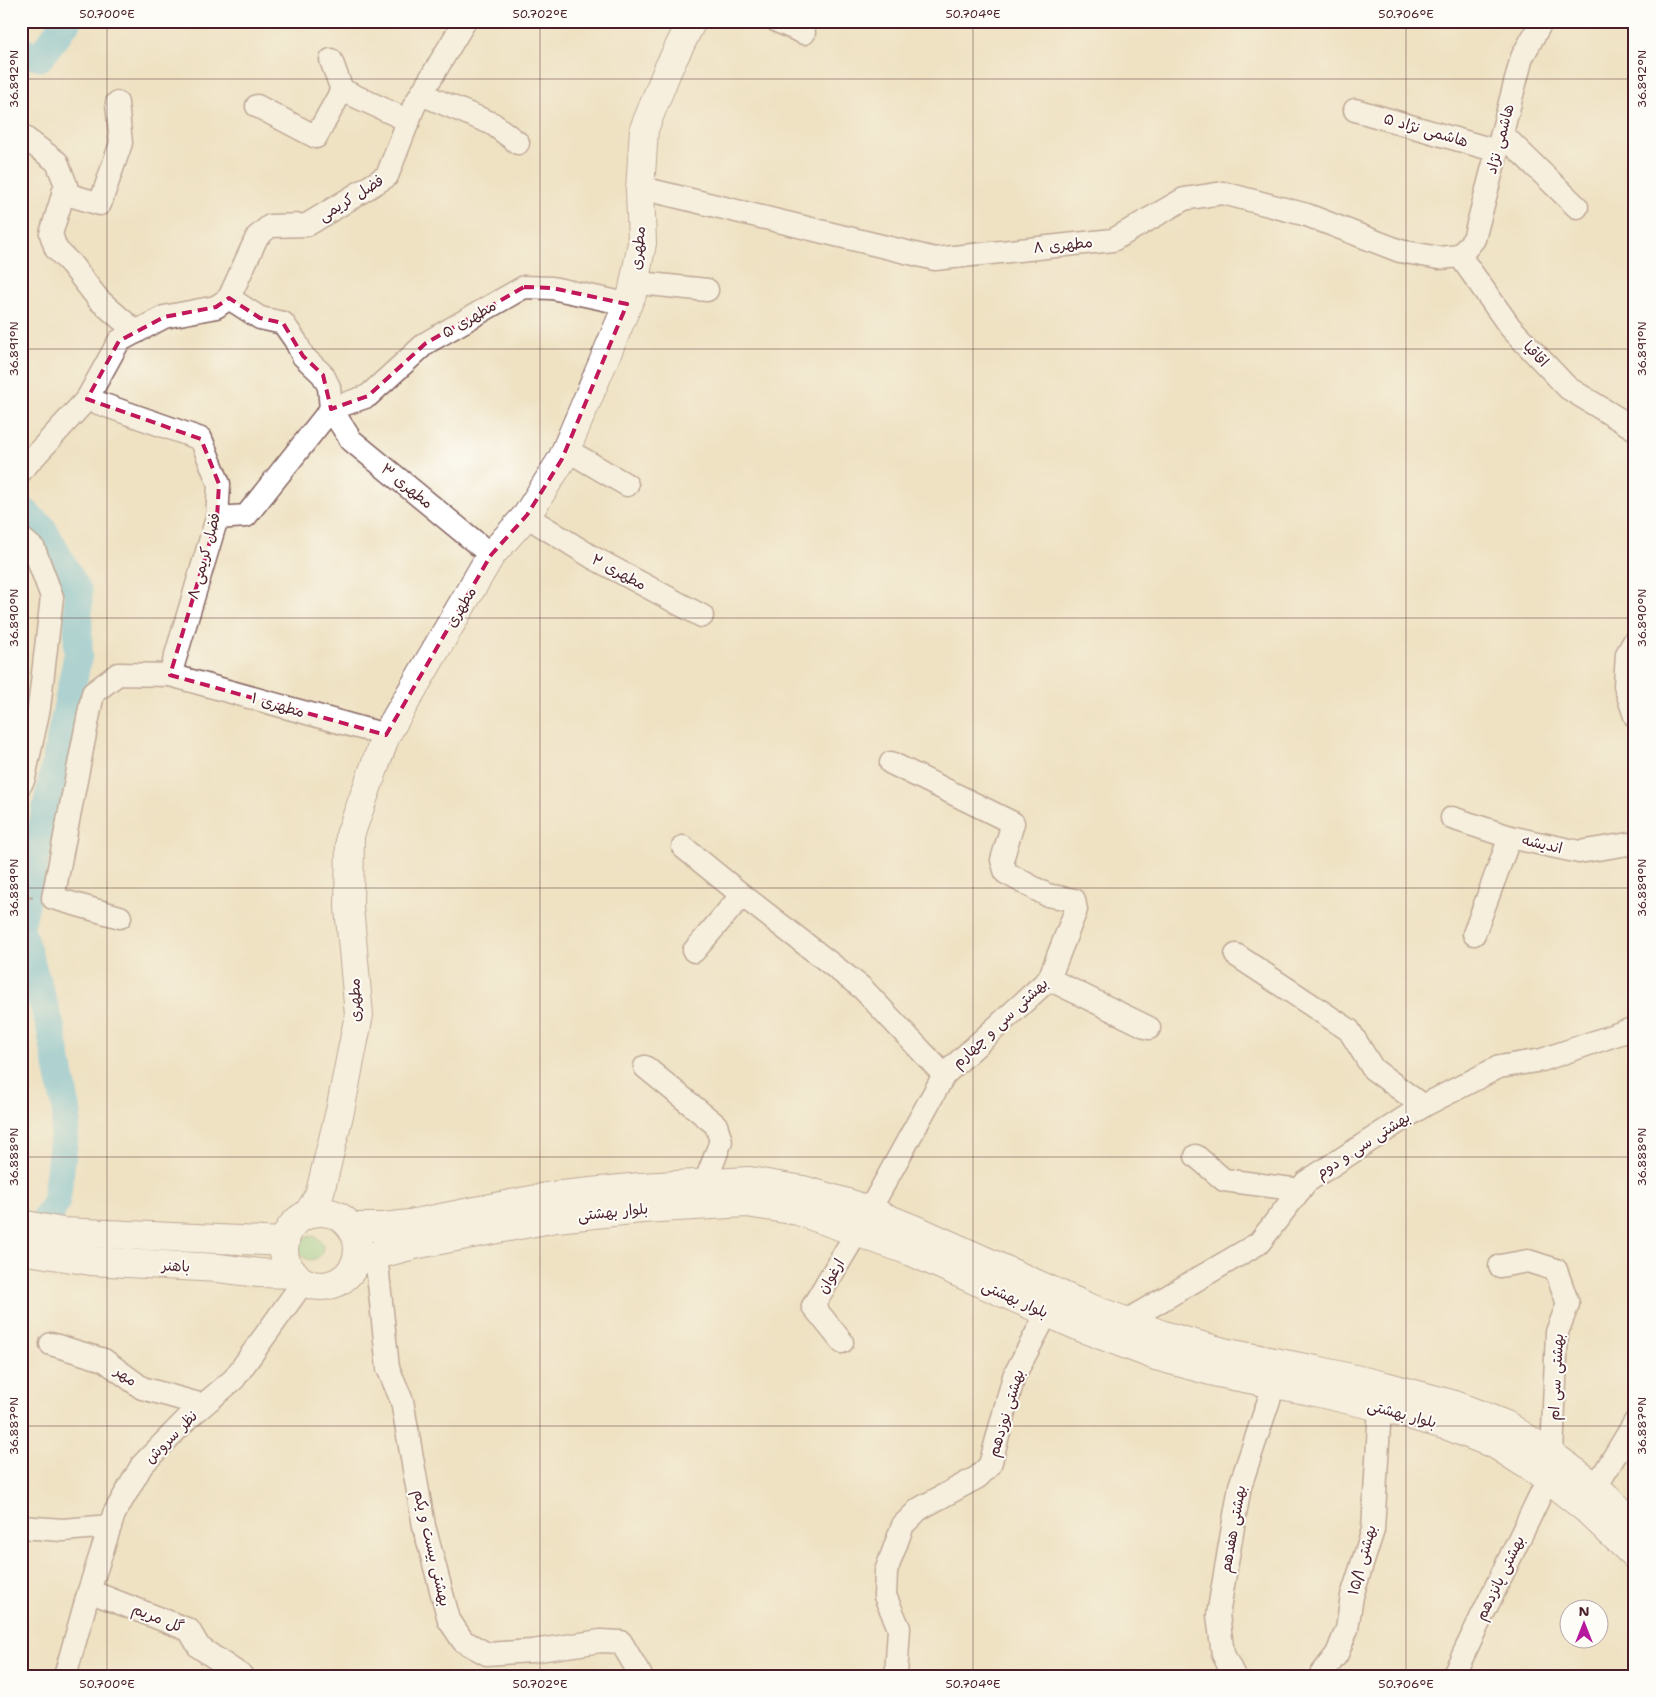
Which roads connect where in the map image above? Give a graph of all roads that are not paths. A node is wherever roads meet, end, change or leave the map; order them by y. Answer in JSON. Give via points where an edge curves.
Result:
{"nodes":[{"id":1,"x":465,"y":21,"type":"edge"},
{"id":2,"x":692,"y":21,"type":"edge"},
{"id":3,"x":709,"y":21,"type":"edge"},
{"id":4,"x":777,"y":21,"type":"edge"},
{"id":5,"x":1542,"y":21,"type":"edge"},
{"id":6,"x":804,"y":33,"type":"dead end"},
{"id":7,"x":331,"y":60,"type":"dead end"},
{"id":8,"x":342,"y":90,"type":"junction"},
{"id":9,"x":422,"y":94,"type":"junction"},
{"id":10,"x":117,"y":103,"type":"dead end"},
{"id":11,"x":257,"y":106,"type":"dead end"},
{"id":12,"x":1355,"y":110,"type":"dead end"},
{"id":13,"x":409,"y":121,"type":"junction"},
{"id":14,"x":21,"y":135,"type":"edge"},
{"id":15,"x":518,"y":143,"type":"dead end"},
{"id":16,"x":1499,"y":143,"type":"junction"},
{"id":17,"x":654,"y":191,"type":"junction"},
{"id":18,"x":63,"y":193,"type":"junction"},
{"id":19,"x":1577,"y":207,"type":"dead end"},
{"id":20,"x":1460,"y":256,"type":"junction"},
{"id":21,"x":648,"y":284,"type":"junction"},
{"id":22,"x":707,"y":290,"type":"dead end"},
{"id":23,"x":229,"y":298,"type":"junction"},
{"id":24,"x":627,"y":304,"type":"junction"},
{"id":25,"x":136,"y":332,"type":"junction"},
{"id":26,"x":87,"y":399,"type":"junction"},
{"id":27,"x":331,"y":409,"type":"junction"},
{"id":28,"x":1635,"y":429,"type":"edge"},
{"id":29,"x":579,"y":458,"type":"junction"},
{"id":30,"x":21,"y":471,"type":"edge"},
{"id":31,"x":627,"y":485,"type":"dead end"},
{"id":32,"x":217,"y":518,"type":"junction"},
{"id":33,"x":539,"y":524,"type":"junction"},
{"id":34,"x":21,"y":538,"type":"edge"},
{"id":35,"x":491,"y":555,"type":"junction"},
{"id":36,"x":702,"y":616,"type":"dead end"},
{"id":37,"x":1635,"y":640,"type":"edge"},
{"id":38,"x":170,"y":675,"type":"junction"},
{"id":39,"x":1635,"y":716,"type":"edge"},
{"id":40,"x":386,"y":735,"type":"junction"},
{"id":41,"x":891,"y":762,"type":"dead end"},
{"id":42,"x":21,"y":784,"type":"edge"},
{"id":43,"x":1452,"y":818,"type":"dead end"},
{"id":44,"x":1510,"y":837,"type":"junction"},
{"id":45,"x":1635,"y":843,"type":"edge"},
{"id":46,"x":683,"y":847,"type":"dead end"},
{"id":47,"x":742,"y":895,"type":"junction"},
{"id":48,"x":120,"y":918,"type":"dead end"},
{"id":49,"x":1474,"y":934,"type":"dead end"},
{"id":50,"x":694,"y":951,"type":"dead end"},
{"id":51,"x":1236,"y":955,"type":"dead end"},
{"id":52,"x":1049,"y":979,"type":"junction"},
{"id":53,"x":1149,"y":1028,"type":"dead end"},
{"id":54,"x":1635,"y":1028,"type":"edge"},
{"id":55,"x":645,"y":1067,"type":"dead end"},
{"id":56,"x":944,"y":1074,"type":"junction"},
{"id":57,"x":1423,"y":1106,"type":"junction"},
{"id":58,"x":1196,"y":1156,"type":"dead end"},
{"id":59,"x":705,"y":1183,"type":"junction"},
{"id":60,"x":1300,"y":1190,"type":"junction"},
{"id":61,"x":330,"y":1218,"type":"junction"},
{"id":62,"x":863,"y":1222,"type":"junction"},
{"id":63,"x":23,"y":1233,"type":"edge"},
{"id":64,"x":285,"y":1242,"type":"junction"},
{"id":65,"x":60,"y":1244,"type":"junction"},
{"id":66,"x":366,"y":1258,"type":"junction"},
{"id":67,"x":1500,"y":1266,"type":"dead end"},
{"id":68,"x":300,"y":1278,"type":"junction"},
{"id":69,"x":1047,"y":1313,"type":"junction"},
{"id":70,"x":1126,"y":1321,"type":"junction"},
{"id":71,"x":842,"y":1342,"type":"dead end"},
{"id":72,"x":51,"y":1344,"type":"dead end"},
{"id":73,"x":1274,"y":1385,"type":"junction"},
{"id":74,"x":203,"y":1405,"type":"junction"},
{"id":75,"x":1380,"y":1407,"type":"junction"},
{"id":76,"x":1635,"y":1422,"type":"edge"},
{"id":77,"x":1550,"y":1467,"type":"junction"},
{"id":78,"x":1596,"y":1486,"type":"junction"},
{"id":79,"x":1635,"y":1525,"type":"edge"},
{"id":80,"x":110,"y":1526,"type":"junction"},
{"id":81,"x":21,"y":1527,"type":"edge"},
{"id":82,"x":1635,"y":1556,"type":"edge"},
{"id":83,"x":89,"y":1591,"type":"junction"},
{"id":84,"x":65,"y":1676,"type":"edge"},
{"id":85,"x":242,"y":1676,"type":"edge"},
{"id":86,"x":641,"y":1676,"type":"edge"},
{"id":87,"x":896,"y":1676,"type":"edge"},
{"id":88,"x":1234,"y":1676,"type":"edge"},
{"id":89,"x":1320,"y":1676,"type":"edge"},
{"id":90,"x":1453,"y":1676,"type":"edge"}],
"edges":[{"from":1,"to":9,"type":"street","name":"فضل کریمی"},
{"from":2,"to":24,"type":"main road","name":"مطهری","via":[[644,129],[640,190],[642,243]]},
{"from":3,"to":17,"type":"main road","name":"مطهری","via":[[681,75],[659,132]]},
{"from":4,"to":6,"type":"street"},
{"from":5,"to":16,"type":"street","name":"هاشمی نژاد","via":[[1522,57]]},
{"from":7,"to":8,"type":"street"},
{"from":8,"to":11,"type":"street","via":[[316,137]]},
{"from":8,"to":13,"type":"street"},
{"from":9,"to":13,"type":"street","name":"فضل کریمی"},
{"from":9,"to":15,"type":"street","via":[[493,124]]},
{"from":10,"to":18,"type":"street","via":[[121,143],[100,204]]},
{"from":12,"to":16,"type":"street","name":"هاشمی نژاد ۵"},
{"from":13,"to":23,"type":"street","name":"فضل کریمی","via":[[387,176],[307,225],[270,226],[257,237]]},
{"from":14,"to":18,"type":"street","via":[[57,162],[66,185]]},
{"from":16,"to":19,"type":"street","name":"هاشمی نژاد ۵"},
{"from":16,"to":20,"type":"street","name":"هاشمی نژاد","via":[[1474,239]]},
{"from":17,"to":20,"type":"street","name":"مطهری ۸","via":[[935,259],[1113,240],[1184,199],[1222,193],[1307,215],[1400,250],[1438,258]]},
{"from":17,"to":21,"type":"main road","name":"مطهری","via":[[656,244]]},
{"from":18,"to":25,"type":"street","via":[[50,234],[56,250],[99,300]]},
{"from":20,"to":28,"type":"street","name":"اقاقیا","via":[[1510,326],[1568,388]]},
{"from":21,"to":22,"type":"street"},
{"from":21,"to":29,"type":"main road","name":"مطهری","via":[[646,299]]},
{"from":23,"to":25,"type":"street","via":[[216,307],[164,317]]},
{"from":23,"to":27,"type":"street","via":[[260,318],[283,323],[303,356],[323,375],[329,387]]},
{"from":24,"to":27,"type":"street","name":"مطهری ۵","via":[[552,288],[524,287],[426,343],[368,396]]},
{"from":24,"to":35,"type":"main road","name":"مطهری","via":[[562,459],[527,515]]},
{"from":25,"to":26,"type":"street","via":[[119,341]]},
{"from":26,"to":30,"type":"street"},
{"from":26,"to":32,"type":"street","name":"فضل کریمی ۸","via":[[201,439],[219,484]]},
{"from":27,"to":32,"type":"street","via":[[246,516]]},
{"from":27,"to":35,"type":"street","name":"مطهری ۳","via":[[351,440]]},
{"from":29,"to":31,"type":"street"},
{"from":29,"to":33,"type":"main road","name":"مطهری"},
{"from":32,"to":38,"type":"street","name":"فضل کریمی ۸"},
{"from":33,"to":36,"type":"street","name":"مطهری ۲","via":[[592,557]]},
{"from":33,"to":61,"type":"main road","name":"مطهری","via":[[503,564],[399,741],[365,838],[363,907],[373,1016],[355,1114]]},
{"from":34,"to":42,"type":"street","via":[[34,549],[52,596],[39,708]]},
{"from":35,"to":40,"type":"main road","name":"مطهری"},
{"from":37,"to":39,"type":"street","via":[[1627,654],[1625,686]]},
{"from":38,"to":40,"type":"street","name":"مطهری ۱"},
{"from":38,"to":48,"type":"street","name":"مطهری ۱","via":[[118,674],[93,693],[53,898]]},
{"from":40,"to":61,"type":"main road","name":"مطهری","via":[[350,835],[348,907],[359,1015],[319,1196]]},
{"from":41,"to":52,"type":"street","name":"بهشتی سی و چهارم","via":[[1013,823],[1002,860],[1006,873],[1047,895],[1074,900],[1076,910]]},
{"from":43,"to":44,"type":"street","name":"اندیشه"},
{"from":44,"to":45,"type":"street","name":"اندیشه","via":[[1579,852]]},
{"from":44,"to":49,"type":"street"},
{"from":46,"to":47,"type":"street"},
{"from":47,"to":50,"type":"street"},
{"from":47,"to":56,"type":"street","via":[[862,988]]},
{"from":51,"to":57,"type":"street","via":[[1349,1030],[1373,1069]]},
{"from":52,"to":53,"type":"street"},
{"from":52,"to":56,"type":"street","name":"بهشتی سی و چهارم"},
{"from":54,"to":57,"type":"street","name":"بهشتی سی و دوم","via":[[1542,1060],[1499,1067]]},
{"from":55,"to":59,"type":"street","via":[[716,1126],[721,1141]]},
{"from":56,"to":62,"type":"street","name":"بهشتی سی و چهارم"},
{"from":57,"to":60,"type":"street","name":"بهشتی سی و دوم","via":[[1306,1182]]},
{"from":58,"to":60,"type":"street","via":[[1224,1180]]},
{"from":59,"to":61,"type":"main road","name":"بلوار بهشتی","via":[[552,1196],[410,1224]]},
{"from":59,"to":62,"type":"main road","name":"بلوار بهشتی","via":[[749,1181],[803,1190]]},
{"from":60,"to":70,"type":"street","name":"بهشتی سی و دوم","via":[[1259,1244]]},
{"from":61,"to":64,"type":"main road","via":[[297,1221]]},
{"from":61,"to":66,"type":"main road","via":[[356,1238],[358,1250]]},
{"from":62,"to":66,"type":"main road","name":"بلوار بهشتی","via":[[747,1203],[695,1205],[556,1218],[414,1245]]},
{"from":62,"to":69,"type":"main road","name":"بلوار بهشتی","via":[[912,1252]]},
{"from":62,"to":70,"type":"main road","name":"بلوار بهشتی","via":[[921,1232]]},
{"from":62,"to":71,"type":"street","name":"ارغوان","via":[[814,1306]]},
{"from":63,"to":65,"type":"main road"},
{"from":64,"to":65,"type":"main road","name":"باهنر"},
{"from":64,"to":68,"type":"main road","via":[[284,1254],[288,1265]]},
{"from":65,"to":68,"type":"main road","name":"باهنر","via":[[90,1261],[218,1268]]},
{"from":66,"to":68,"type":"main road","via":[[340,1280],[328,1285],[316,1285]]},
{"from":66,"to":86,"type":"street","name":"بهشتی بیست و یکم","via":[[388,1368],[402,1401],[424,1526],[448,1620],[463,1642],[488,1654],[601,1641],[621,1642]]},
{"from":67,"to":77,"type":"street","name":"بهشتی سی ام","via":[[1528,1261],[1556,1270],[1568,1304],[1557,1332]]},
{"from":68,"to":74,"type":"street","name":"نظر سروش","via":[[234,1379]]},
{"from":69,"to":73,"type":"main road","name":"بلوار بهشتی","via":[[1156,1356]]},
{"from":69,"to":87,"type":"street","name":"بهشتی نوزدهم","via":[[1014,1376],[990,1465],[978,1477],[919,1509],[903,1525],[886,1571],[885,1596],[899,1628]]},
{"from":70,"to":77,"type":"main road","name":"بلوار بهشتی","via":[[1223,1352],[1325,1372],[1454,1405],[1506,1425]]},
{"from":72,"to":74,"type":"street","name":"مهر","via":[[104,1360],[142,1388]]},
{"from":73,"to":75,"type":"main road","name":"بلوار بهشتی"},
{"from":73,"to":88,"type":"street","name":"بهشتی هفدهم","via":[[1240,1486],[1218,1615],[1223,1654]]},
{"from":74,"to":80,"type":"street","name":"نظر سروش","via":[[142,1465]]},
{"from":75,"to":77,"type":"main road","name":"بلوار بهشتی","via":[[1448,1426]]},
{"from":75,"to":89,"type":"street","name":"۱۵/۱ بهشتی","via":[[1372,1530],[1352,1596],[1347,1628],[1337,1654]]},
{"from":76,"to":78,"type":"street"},
{"from":77,"to":78,"type":"main road","name":"بلوار بهشتی"},
{"from":77,"to":82,"type":"main road","name":"بلوار بهشتی","via":[[1586,1509]]},
{"from":77,"to":90,"type":"street","name":"بهشتی پانزدهم"},
{"from":78,"to":79,"type":"main road","name":"بلوار بهشتی"},
{"from":80,"to":81,"type":"street","via":[[63,1530]]},
{"from":80,"to":83,"type":"street","name":"نظر سروش"},
{"from":83,"to":84,"type":"street","name":"نظر سروش"},
{"from":83,"to":85,"type":"street","name":"گل مریم","via":[[190,1630],[199,1647]]}]}
